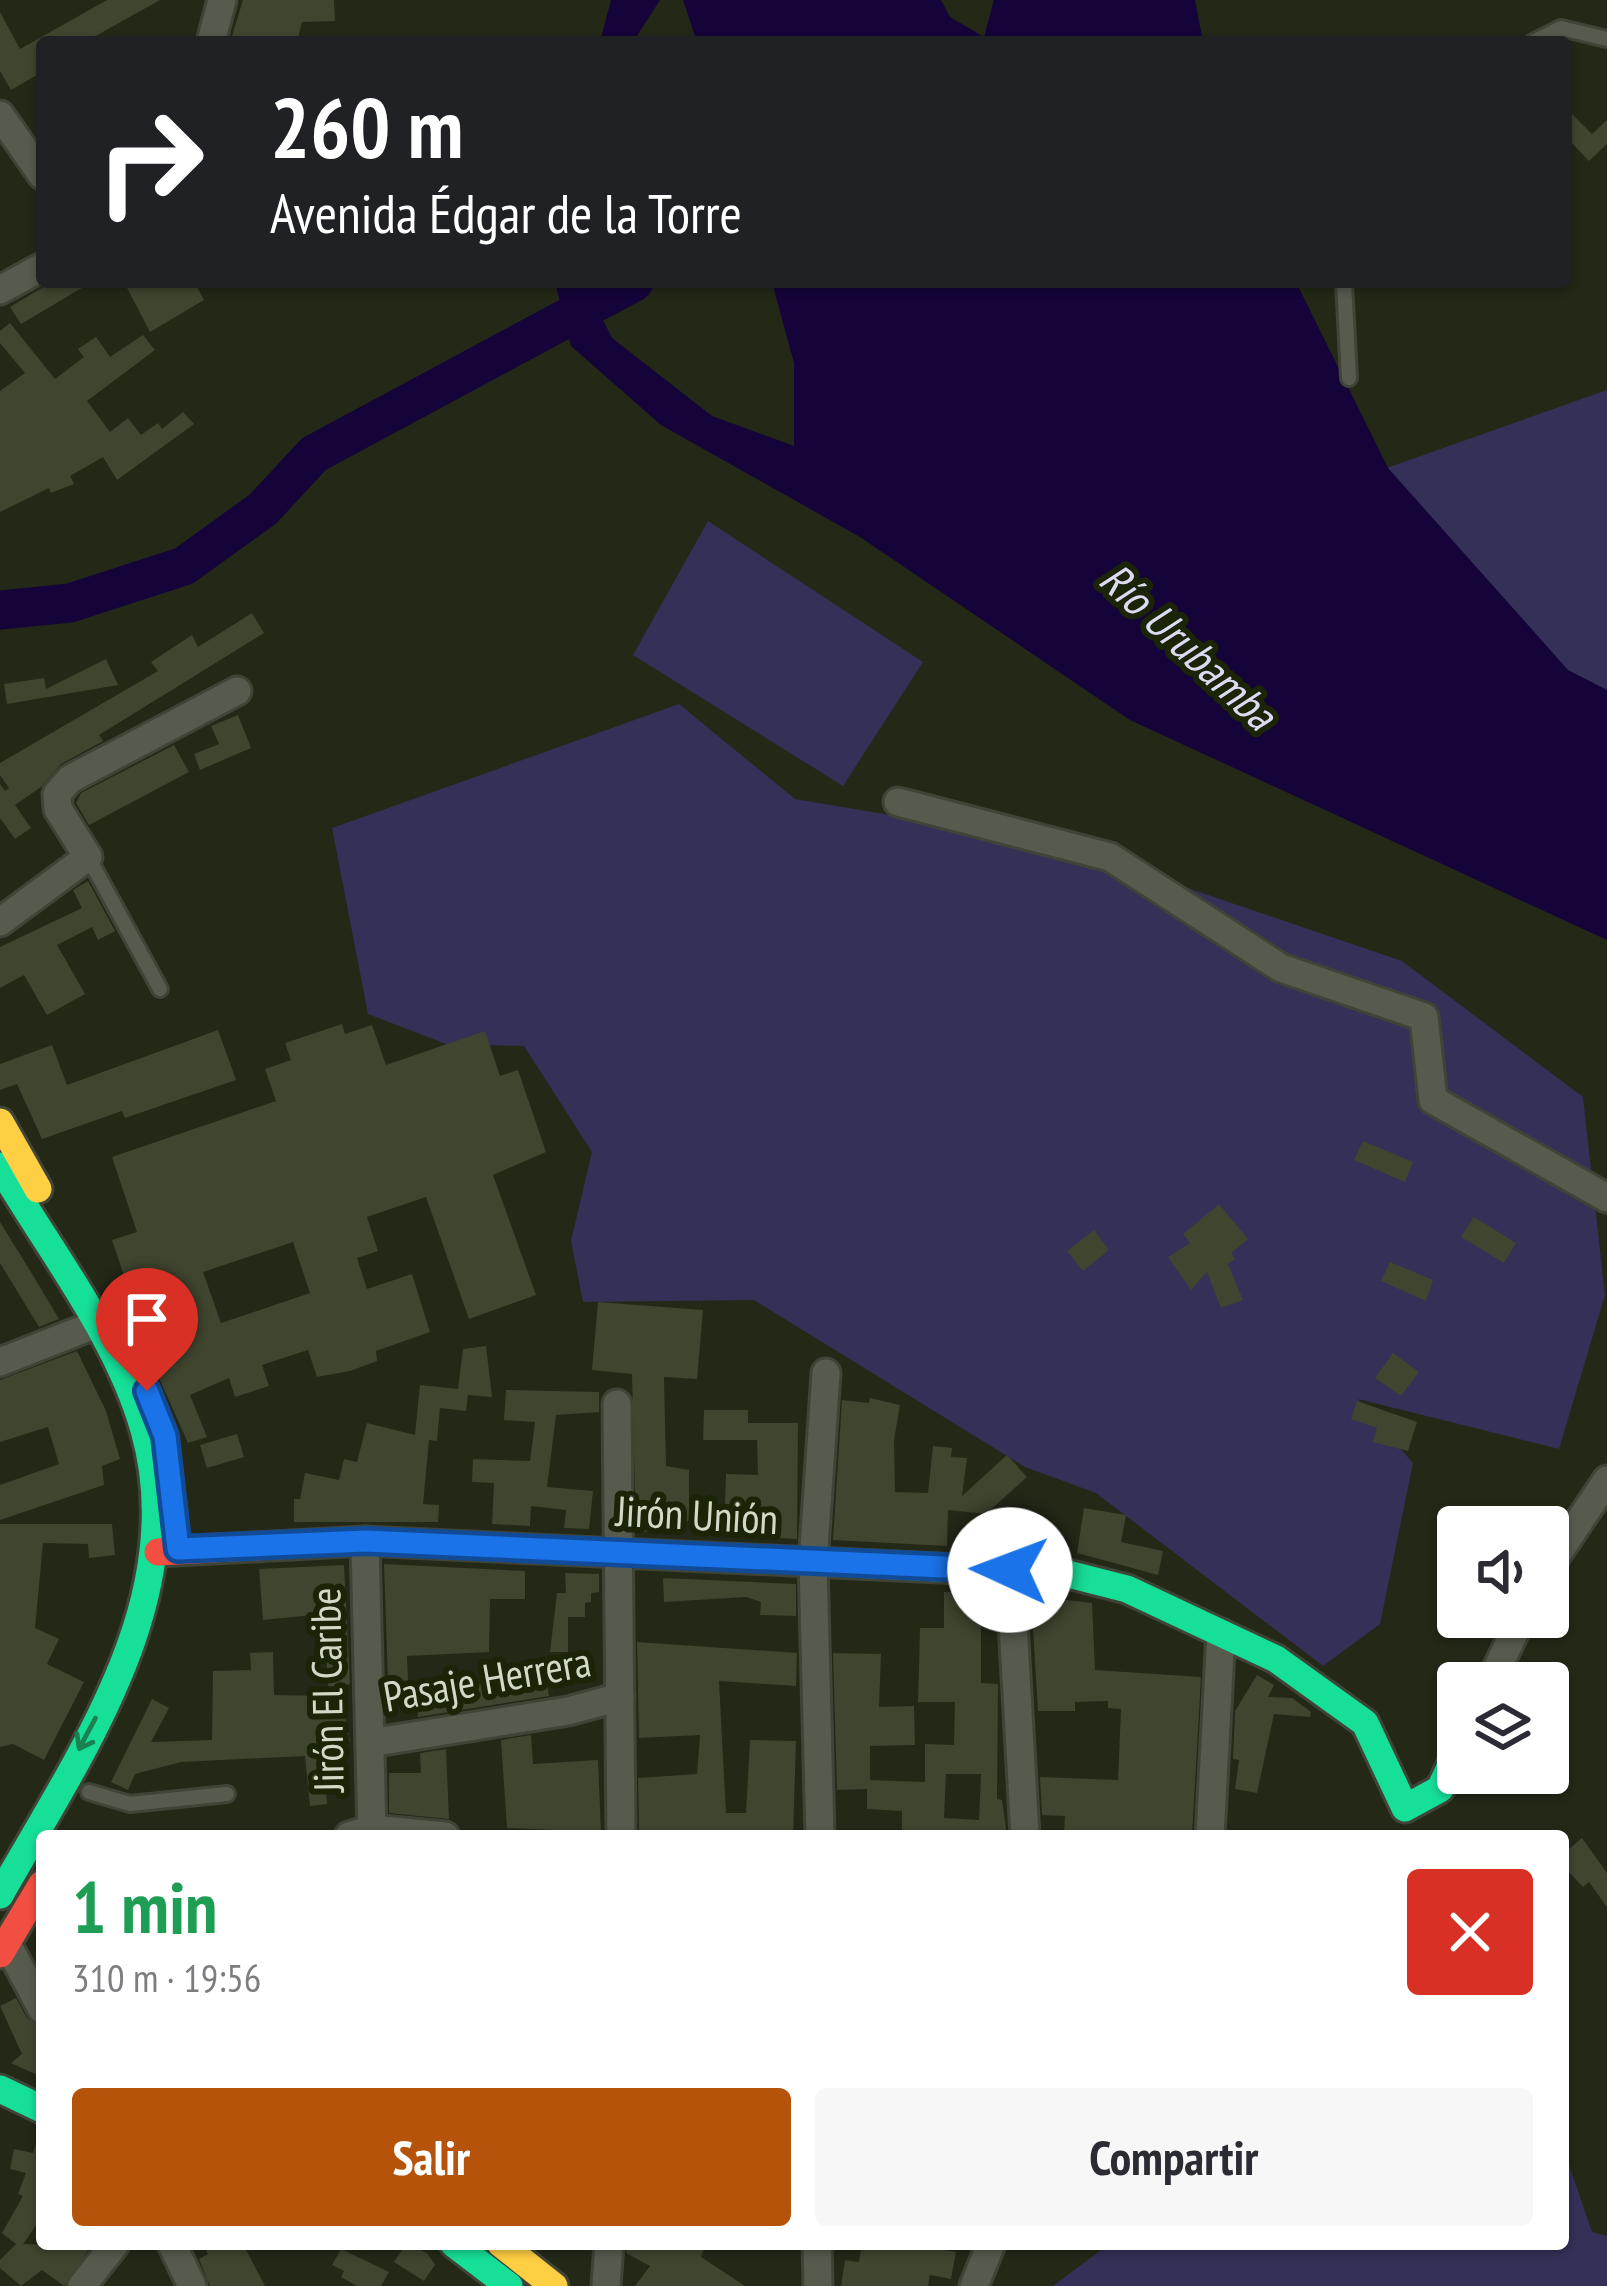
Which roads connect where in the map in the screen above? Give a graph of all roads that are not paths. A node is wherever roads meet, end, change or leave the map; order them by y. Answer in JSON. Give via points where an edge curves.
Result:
{"nodes":[{"id":1,"x":222,"y":0,"type":"edge"},
{"id":2,"x":213,"y":36,"type":"edge"},
{"id":3,"x":1545,"y":36,"type":"edge"},
{"id":4,"x":1607,"y":39,"type":"edge"},
{"id":5,"x":0,"y":115,"type":"edge"},
{"id":6,"x":36,"y":166,"type":"edge"},
{"id":7,"x":36,"y":270,"type":"edge"},
{"id":8,"x":1344,"y":288,"type":"edge"},
{"id":9,"x":0,"y":290,"type":"edge"},
{"id":10,"x":1349,"y":378,"type":"dead end"},
{"id":11,"x":237,"y":692,"type":"dead end"},
{"id":12,"x":898,"y":802,"type":"dead end"},
{"id":13,"x":88,"y":857,"type":"junction"},
{"id":14,"x":0,"y":922,"type":"edge"},
{"id":15,"x":160,"y":989,"type":"dead end"},
{"id":16,"x":0,"y":1122,"type":"edge"},
{"id":17,"x":0,"y":1166,"type":"edge"},
{"id":18,"x":1607,"y":1198,"type":"edge"},
{"id":19,"x":102,"y":1323,"type":"junction"},
{"id":20,"x":0,"y":1362,"type":"edge"},
{"id":21,"x":826,"y":1373,"type":"dead end"},
{"id":22,"x":617,"y":1404,"type":"dead end"},
{"id":23,"x":1607,"y":1480,"type":"edge"},
{"id":24,"x":1569,"y":1537,"type":"edge"},
{"id":25,"x":365,"y":1541,"type":"junction"},
{"id":26,"x":168,"y":1551,"type":"junction"},
{"id":27,"x":616,"y":1554,"type":"junction"},
{"id":28,"x":813,"y":1563,"type":"junction"},
{"id":29,"x":1010,"y":1570,"type":"junction"},
{"id":30,"x":1221,"y":1633,"type":"junction"},
{"id":31,"x":620,"y":1697,"type":"junction"},
{"id":32,"x":370,"y":1743,"type":"junction"},
{"id":33,"x":1437,"y":1791,"type":"edge"},
{"id":34,"x":89,"y":1792,"type":"junction"},
{"id":35,"x":227,"y":1794,"type":"dead end"},
{"id":36,"x":70,"y":1830,"type":"edge"},
{"id":37,"x":364,"y":1830,"type":"edge"},
{"id":38,"x":621,"y":1830,"type":"edge"},
{"id":39,"x":820,"y":1830,"type":"edge"},
{"id":40,"x":1025,"y":1830,"type":"edge"},
{"id":41,"x":1210,"y":1830,"type":"edge"},
{"id":42,"x":0,"y":1895,"type":"edge"},
{"id":43,"x":36,"y":1901,"type":"edge"},
{"id":44,"x":3,"y":1948,"type":"edge"},
{"id":45,"x":36,"y":1999,"type":"edge"},
{"id":46,"x":0,"y":2089,"type":"edge"},
{"id":47,"x":36,"y":2106,"type":"edge"},
{"id":48,"x":0,"y":2115,"type":"edge"},
{"id":49,"x":36,"y":2131,"type":"edge"},
{"id":50,"x":110,"y":2250,"type":"edge"},
{"id":51,"x":175,"y":2250,"type":"edge"},
{"id":52,"x":462,"y":2250,"type":"edge"},
{"id":53,"x":509,"y":2250,"type":"edge"},
{"id":54,"x":608,"y":2250,"type":"edge"},
{"id":55,"x":817,"y":2250,"type":"edge"},
{"id":56,"x":987,"y":2250,"type":"edge"},
{"id":57,"x":82,"y":2286,"type":"edge"},
{"id":58,"x":192,"y":2286,"type":"edge"},
{"id":59,"x":508,"y":2286,"type":"edge"},
{"id":60,"x":554,"y":2286,"type":"edge"},
{"id":61,"x":605,"y":2286,"type":"edge"},
{"id":62,"x":818,"y":2286,"type":"edge"},
{"id":63,"x":974,"y":2286,"type":"edge"}],
"edges":[{"from":1,"to":2,"type":"street"},
{"from":3,"to":4,"type":"lane","via":[[1561,28]]},
{"from":5,"to":6,"type":"street"},
{"from":7,"to":9,"type":"street"},
{"from":8,"to":10,"type":"lane"},
{"from":11,"to":13,"type":"street","via":[[70,779],[57,794],[58,808]]},
{"from":12,"to":18,"type":"street","via":[[1110,857],[1281,968],[1424,1017],[1433,1100]]},
{"from":13,"to":14,"type":"street"},
{"from":13,"to":15,"type":"lane"},
{"from":16,"to":19,"type":"main road"},
{"from":17,"to":19,"type":"main road"},
{"from":19,"to":20,"type":"street"},
{"from":19,"to":26,"type":"main road","via":[[143,1425]]},
{"from":21,"to":28,"type":"street"},
{"from":22,"to":27,"type":"street"},
{"from":23,"to":24,"type":"street"},
{"from":25,"to":26,"type":"main road","name":"Jirón Unión"},
{"from":25,"to":27,"type":"main road","name":"Jirón Unión"},
{"from":25,"to":32,"type":"street","name":"Jirón El Caribe"},
{"from":26,"to":34,"type":"main road","via":[[152,1648]]},
{"from":26,"to":42,"type":"main road","one_way":true,"via":[[126,1661]]},
{"from":27,"to":28,"type":"main road","name":"Jirón Unión"},
{"from":27,"to":31,"type":"street"},
{"from":28,"to":29,"type":"main road","name":"Jirón Unión"},
{"from":28,"to":39,"type":"street"},
{"from":29,"to":30,"type":"main road","name":"Jirón Unión","via":[[1127,1589]]},
{"from":29,"to":40,"type":"street"},
{"from":30,"to":33,"type":"main road","name":"Jirón Unión","via":[[1276,1659],[1365,1723],[1405,1808]]},
{"from":30,"to":41,"type":"street"},
{"from":31,"to":32,"type":"street","name":"Pasaje Herrera"},
{"from":31,"to":38,"type":"street"},
{"from":32,"to":37,"type":"street","name":"Jirón El Caribe"},
{"from":34,"to":35,"type":"lane","via":[[145,1804]]},
{"from":34,"to":36,"type":"main road"},
{"from":43,"to":44,"type":"main road"},
{"from":44,"to":45,"type":"street"},
{"from":46,"to":47,"type":"main road"},
{"from":48,"to":49,"type":"main road"},
{"from":50,"to":57,"type":"street"},
{"from":51,"to":58,"type":"street"},
{"from":52,"to":59,"type":"main road"},
{"from":53,"to":60,"type":"main road"},
{"from":54,"to":61,"type":"street"},
{"from":55,"to":62,"type":"street"},
{"from":56,"to":63,"type":"street"}]}
